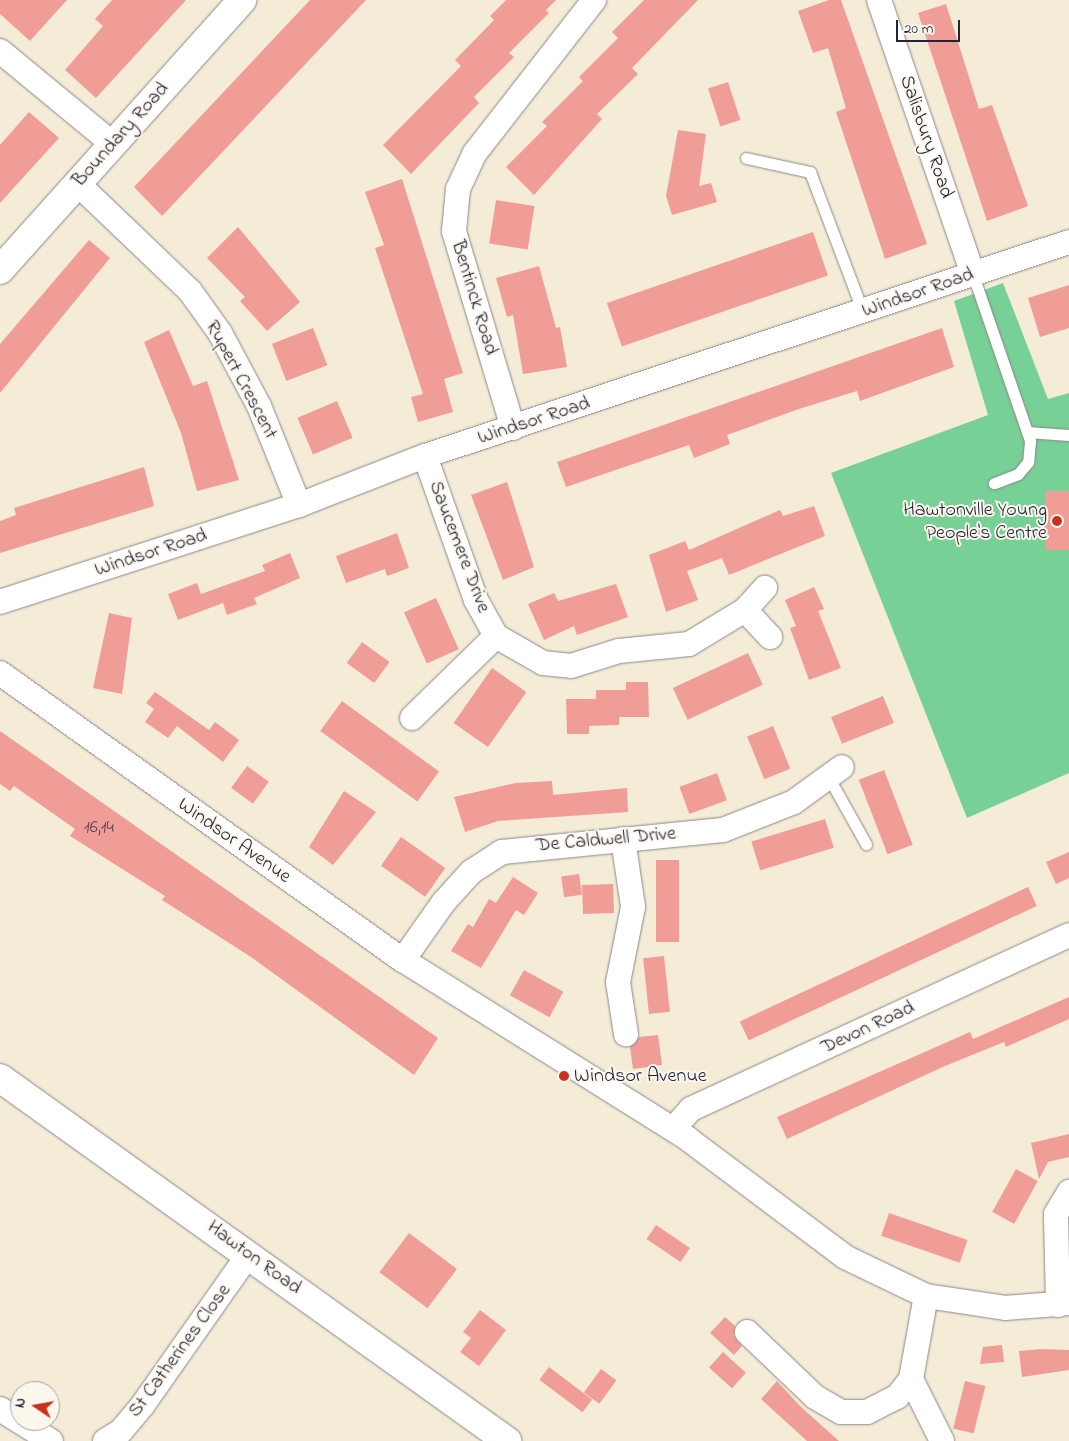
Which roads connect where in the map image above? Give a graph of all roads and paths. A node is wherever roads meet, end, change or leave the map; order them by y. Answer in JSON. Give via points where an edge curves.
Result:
{"nodes":[{"id":1,"x":242,"y":0,"type":"edge"},
{"id":2,"x":594,"y":0,"type":"edge"},
{"id":3,"x":879,"y":0,"type":"edge"},
{"id":4,"x":0,"y":51,"type":"edge"},
{"id":5,"x":113,"y":144,"type":"junction"},
{"id":6,"x":746,"y":158,"type":"dead end"},
{"id":7,"x":78,"y":184,"type":"junction"},
{"id":8,"x":1069,"y":242,"type":"edge"},
{"id":9,"x":0,"y":270,"type":"edge"},
{"id":10,"x":973,"y":275,"type":"junction"},
{"id":11,"x":863,"y":312,"type":"junction"},
{"id":12,"x":513,"y":428,"type":"junction"},
{"id":13,"x":1027,"y":432,"type":"junction"},
{"id":14,"x":1069,"y":435,"type":"edge"},
{"id":15,"x":425,"y":456,"type":"junction"},
{"id":16,"x":994,"y":484,"type":"dead end"},
{"id":17,"x":299,"y":505,"type":"junction"},
{"id":18,"x":765,"y":588,"type":"dead end"},
{"id":19,"x":0,"y":602,"type":"edge"},
{"id":20,"x":745,"y":610,"type":"junction"},
{"id":21,"x":496,"y":636,"type":"junction"},
{"id":22,"x":770,"y":637,"type":"dead end"},
{"id":23,"x":0,"y":672,"type":"edge"},
{"id":24,"x":412,"y":718,"type":"dead end"},
{"id":25,"x":835,"y":772,"type":"joint"},
{"id":26,"x":623,"y":839,"type":"junction"},
{"id":27,"x":866,"y":844,"type":"dead end"},
{"id":28,"x":1069,"y":936,"type":"edge"},
{"id":29,"x":403,"y":960,"type":"junction"},
{"id":30,"x":626,"y":1034,"type":"dead end"},
{"id":31,"x":0,"y":1078,"type":"edge"},
{"id":32,"x":673,"y":1129,"type":"junction"},
{"id":33,"x":1069,"y":1192,"type":"edge"},
{"id":34,"x":249,"y":1254,"type":"junction"},
{"id":35,"x":926,"y":1296,"type":"junction"},
{"id":36,"x":1063,"y":1304,"type":"edge"},
{"id":37,"x":747,"y":1332,"type":"dead end"},
{"id":38,"x":911,"y":1379,"type":"junction"},
{"id":39,"x":0,"y":1409,"type":"edge"},
{"id":40,"x":51,"y":1441,"type":"edge"},
{"id":41,"x":105,"y":1441,"type":"edge"},
{"id":42,"x":507,"y":1441,"type":"edge"},
{"id":43,"x":942,"y":1441,"type":"edge"}],
"edges":[{"from":1,"to":5,"type":"street","name":"Boundary Road"},
{"from":2,"to":12,"type":"street","name":"Bentinck Road","via":[[475,153],[458,189],[454,231]]},
{"from":3,"to":10,"type":"street","name":"Salisbury Road"},
{"from":4,"to":5,"type":"street"},
{"from":5,"to":7,"type":"street","name":"Boundary Road"},
{"from":6,"to":11,"type":"lane","via":[[810,172]]},
{"from":7,"to":9,"type":"street","name":"Boundary Road"},
{"from":7,"to":17,"type":"street","name":"Rupert Crescent","via":[[190,291],[220,333],[259,406]]},
{"from":8,"to":10,"type":"street","name":"Windsor Road"},
{"from":10,"to":11,"type":"street","name":"Windsor Road"},
{"from":10,"to":13,"type":"lane"},
{"from":11,"to":12,"type":"street","name":"Windsor Road"},
{"from":12,"to":15,"type":"street","name":"Windsor Road"},
{"from":13,"to":14,"type":"lane"},
{"from":13,"to":16,"type":"lane","via":[[1028,462],[1018,474]]},
{"from":15,"to":17,"type":"street","name":"Windsor Road"},
{"from":15,"to":21,"type":"street","name":"Saucemere Drive","via":[[476,600]]},
{"from":17,"to":19,"type":"street","name":"Windsor Road"},
{"from":18,"to":20,"type":"street","name":"Saucemere Drive"},
{"from":20,"to":21,"type":"street","name":"Saucemere Drive","via":[[688,644],[619,651],[571,666],[543,663]]},
{"from":20,"to":22,"type":"street"},
{"from":21,"to":24,"type":"street","name":"Saucemere Drive"},
{"from":23,"to":29,"type":"street","name":"Windsor Avenue"},
{"from":25,"to":26,"type":"street","name":"De Caldwell Drive","via":[[794,802],[723,830]]},
{"from":25,"to":27,"type":"lane"},
{"from":26,"to":29,"type":"street","name":"De Caldwell Drive","via":[[502,852],[471,872],[443,903]]},
{"from":26,"to":30,"type":"street","via":[[633,907],[619,968]]},
{"from":28,"to":32,"type":"street","name":"Devon Road","via":[[691,1109]]},
{"from":29,"to":32,"type":"street","name":"Windsor Avenue"},
{"from":31,"to":34,"type":"street","name":"Hawton Road"},
{"from":32,"to":35,"type":"street","name":"Windsor Avenue","via":[[845,1257]]},
{"from":33,"to":36,"type":"street","via":[[1056,1214]]},
{"from":34,"to":41,"type":"street","name":"St Catherines Close","via":[[142,1406],[121,1432]]},
{"from":34,"to":42,"type":"street","name":"Hawton Road"},
{"from":35,"to":36,"type":"street","name":"Windsor Avenue","via":[[1005,1308]]},
{"from":35,"to":38,"type":"street"},
{"from":37,"to":38,"type":"street","via":[[815,1397],[840,1412],[867,1412],[897,1397]]},
{"from":38,"to":43,"type":"street"},
{"from":39,"to":40,"type":"street"}]}
